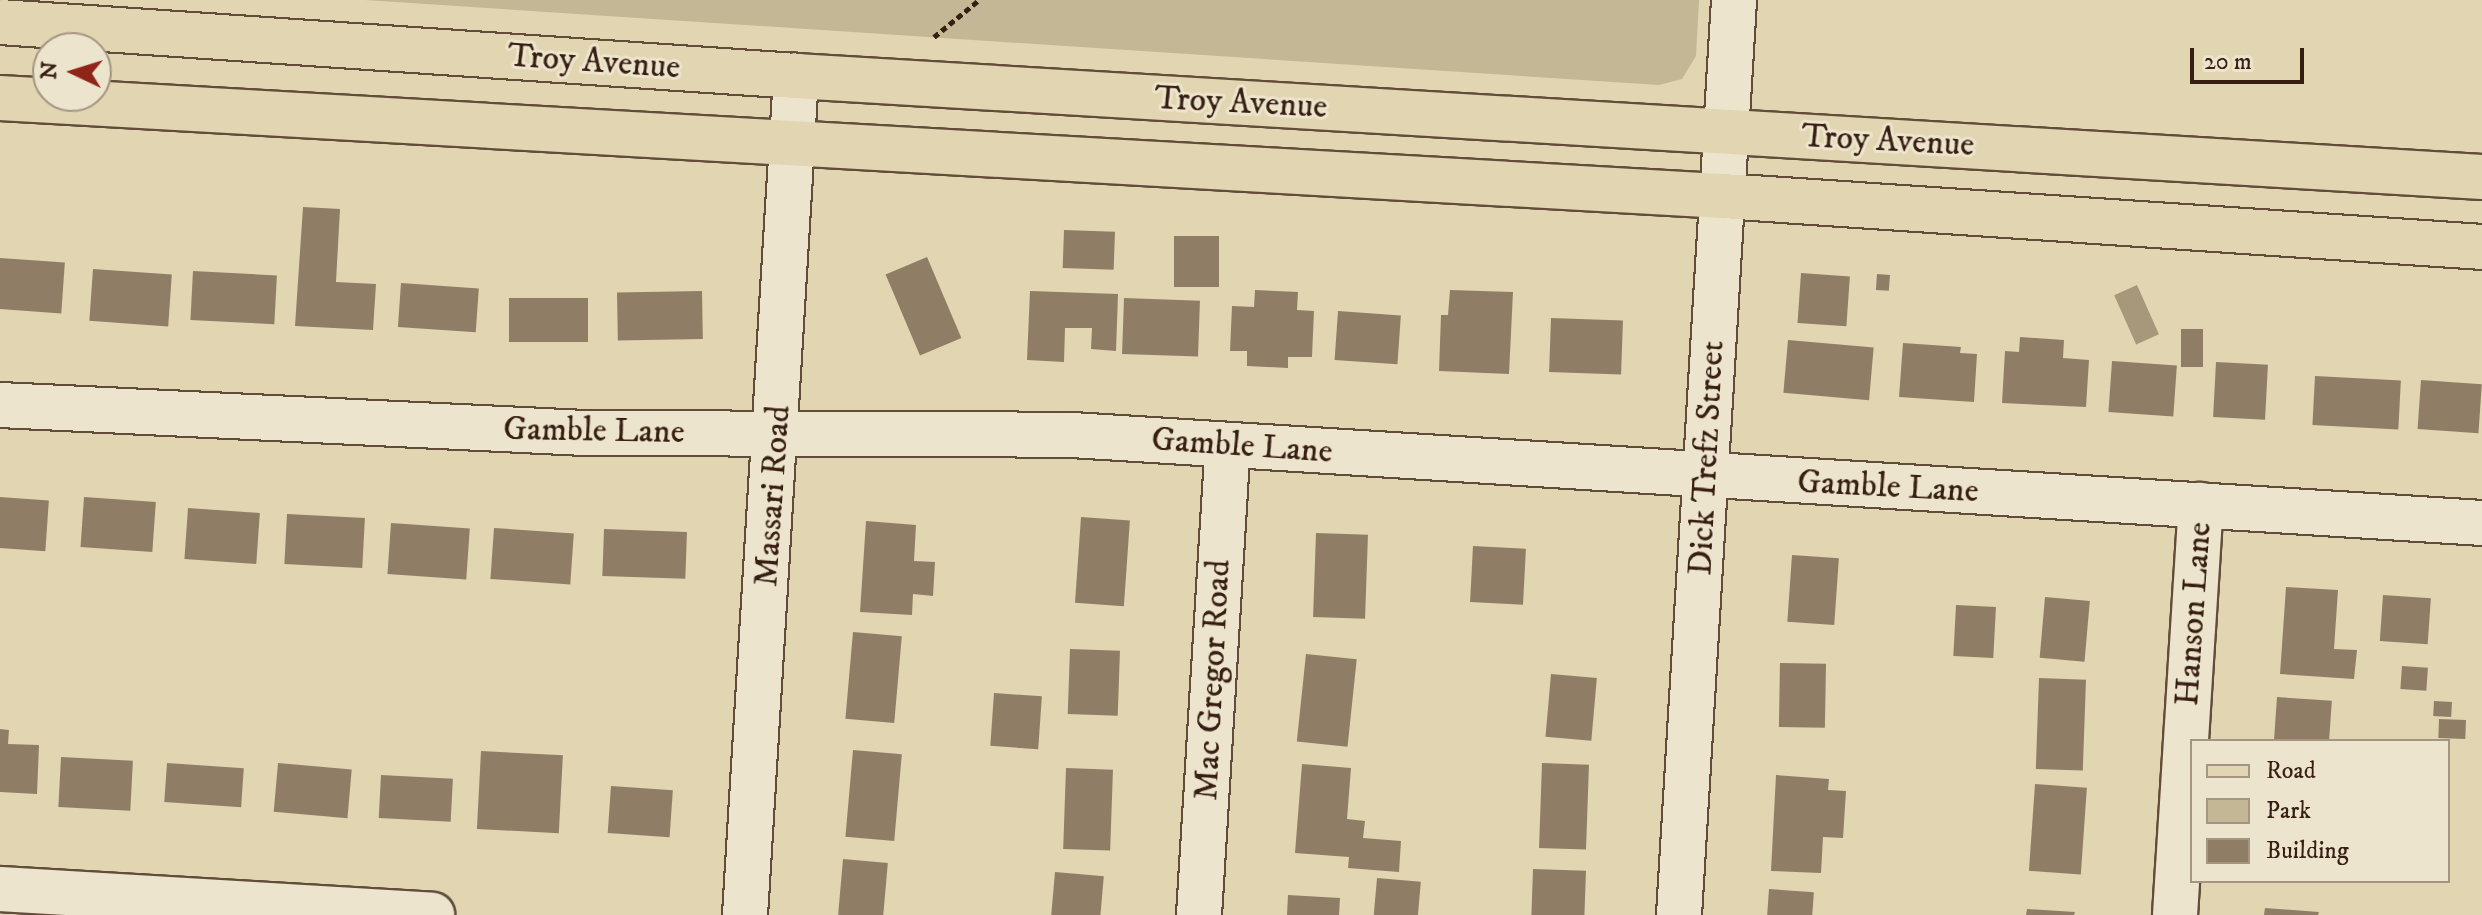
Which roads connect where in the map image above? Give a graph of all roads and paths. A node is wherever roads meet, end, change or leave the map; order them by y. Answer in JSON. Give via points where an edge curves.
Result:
{"nodes":[{"id":1,"x":979,"y":0,"type":"edge"},
{"id":2,"x":1734,"y":0,"type":"edge"},
{"id":3,"x":0,"y":22,"type":"edge"},
{"id":4,"x":934,"y":37,"type":"dead end"},
{"id":5,"x":796,"y":76,"type":"junction"},
{"id":6,"x":0,"y":98,"type":"edge"},
{"id":7,"x":1725,"y":132,"type":"junction"},
{"id":8,"x":794,"y":141,"type":"junction"},
{"id":9,"x":2482,"y":177,"type":"edge"},
{"id":10,"x":1723,"y":196,"type":"junction"},
{"id":11,"x":2482,"y":247,"type":"edge"},
{"id":12,"x":0,"y":405,"type":"edge"},
{"id":13,"x":778,"y":433,"type":"junction"},
{"id":14,"x":1228,"y":446,"type":"junction"},
{"id":15,"x":1706,"y":476,"type":"junction"},
{"id":16,"x":2201,"y":505,"type":"junction"},
{"id":17,"x":2482,"y":523,"type":"edge"},
{"id":18,"x":0,"y":889,"type":"edge"},
{"id":19,"x":432,"y":915,"type":"edge"},
{"id":20,"x":745,"y":915,"type":"edge"},
{"id":21,"x":1199,"y":915,"type":"edge"},
{"id":22,"x":1679,"y":915,"type":"edge"},
{"id":23,"x":2175,"y":915,"type":"edge"}],
"edges":[{"from":1,"to":4,"type":"path"},
{"from":2,"to":7,"type":"street","name":"Dick Trefz Street"},
{"from":3,"to":5,"type":"main road","name":"Troy Avenue"},
{"from":5,"to":7,"type":"main road","name":"Troy Avenue"},
{"from":5,"to":8,"type":"street","name":"Massari Road"},
{"from":6,"to":8,"type":"main road","name":"Troy Avenue"},
{"from":7,"to":9,"type":"main road","name":"Troy Avenue"},
{"from":7,"to":10,"type":"street","name":"Dick Trefz Street"},
{"from":8,"to":10,"type":"main road","name":"Troy Avenue"},
{"from":8,"to":13,"type":"street","name":"Massari Road"},
{"from":10,"to":11,"type":"main road","name":"Troy Avenue"},
{"from":10,"to":15,"type":"street","name":"Dick Trefz Street"},
{"from":12,"to":13,"type":"street","name":"Gamble Lane","via":[[358,426]]},
{"from":13,"to":14,"type":"street","name":"Gamble Lane","via":[[1072,435]]},
{"from":13,"to":20,"type":"street","name":"Massari Road"},
{"from":14,"to":15,"type":"street","name":"Gamble Lane"},
{"from":14,"to":21,"type":"street","name":"Mac Gregor Road"},
{"from":15,"to":16,"type":"street","name":"Gamble Lane"},
{"from":15,"to":22,"type":"street","name":"Dick Trefz Street"},
{"from":16,"to":17,"type":"street","name":"Gamble Lane"},
{"from":16,"to":23,"type":"street","name":"Hanson Lane"},
{"from":18,"to":19,"type":"street"}]}
